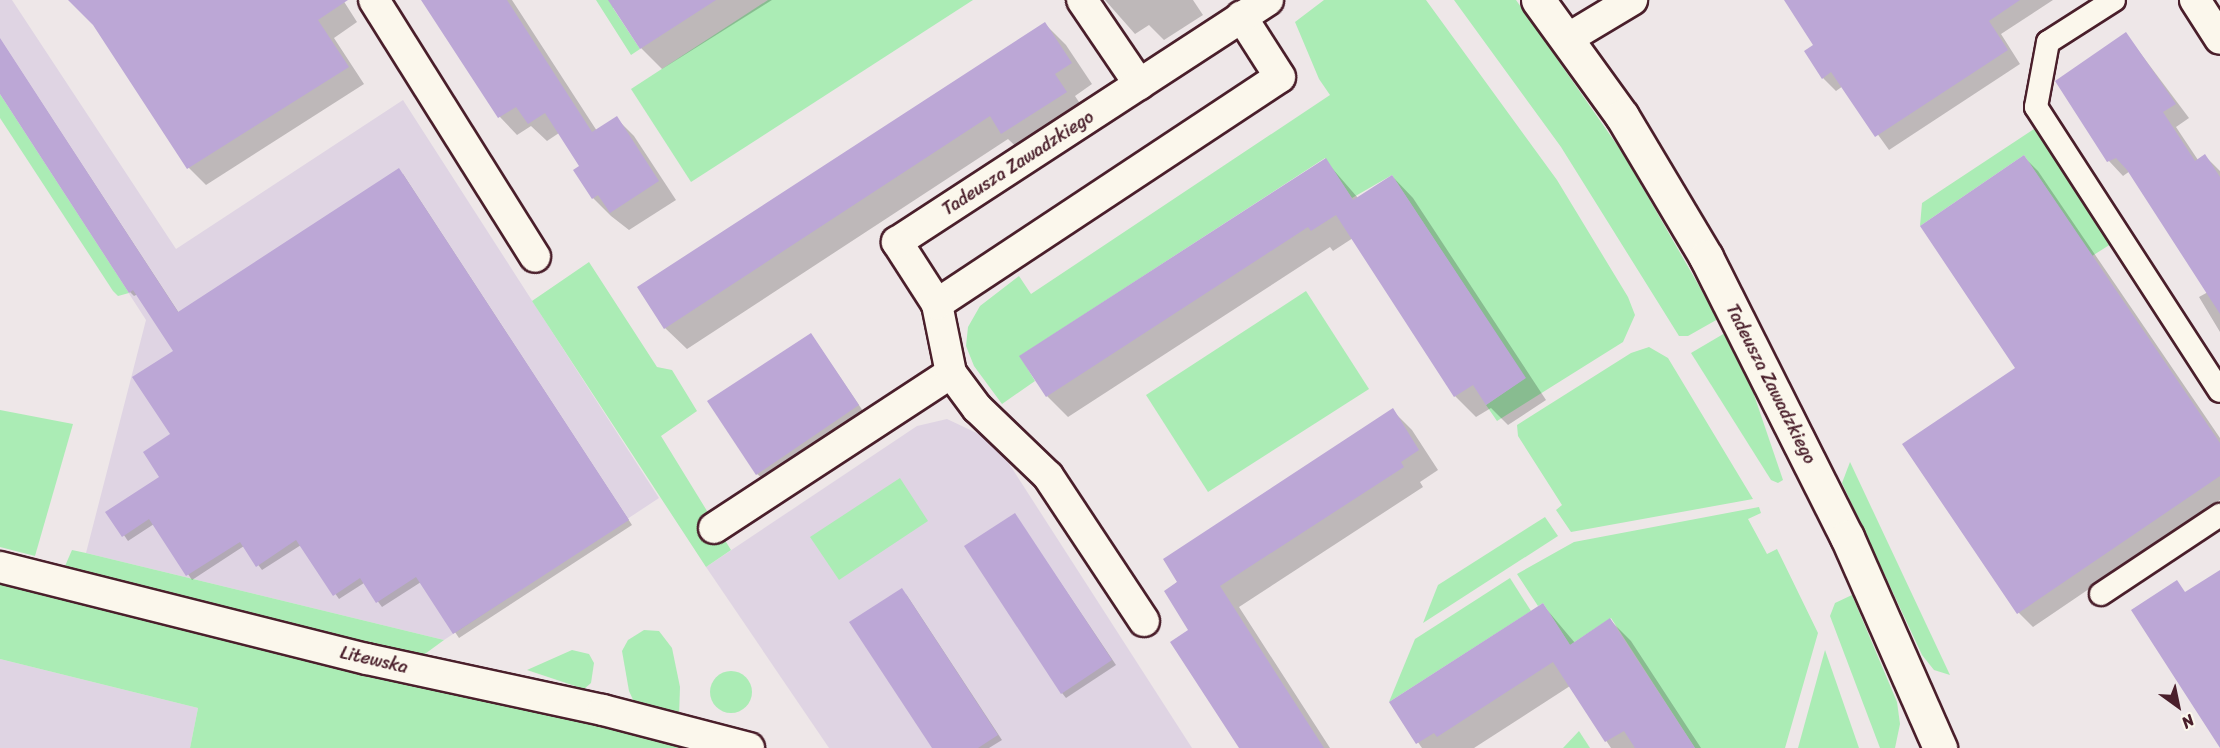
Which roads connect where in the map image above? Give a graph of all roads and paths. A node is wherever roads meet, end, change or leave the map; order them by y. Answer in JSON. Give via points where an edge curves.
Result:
{"nodes":[{"id":1,"x":374,"y":0,"type":"edge"},
{"id":2,"x":1082,"y":0,"type":"edge"},
{"id":3,"x":1268,"y":0,"type":"edge"},
{"id":4,"x":1538,"y":0,"type":"edge"},
{"id":5,"x":1632,"y":0,"type":"edge"},
{"id":6,"x":2114,"y":0,"type":"edge"},
{"id":7,"x":2195,"y":0,"type":"edge"},
{"id":8,"x":1241,"y":16,"type":"junction"},
{"id":9,"x":1567,"y":39,"type":"junction"},
{"id":10,"x":2220,"y":39,"type":"edge"},
{"id":11,"x":1138,"y":84,"type":"junction"},
{"id":12,"x":535,"y":257,"type":"dead end"},
{"id":13,"x":937,"y":304,"type":"junction"},
{"id":14,"x":951,"y":373,"type":"junction"},
{"id":15,"x":2220,"y":392,"type":"edge"},
{"id":16,"x":2220,"y":515,"type":"edge"},
{"id":17,"x":714,"y":528,"type":"dead end"},
{"id":18,"x":0,"y":567,"type":"edge"},
{"id":19,"x":2102,"y":594,"type":"dead end"},
{"id":20,"x":1144,"y":621,"type":"dead end"},
{"id":21,"x":749,"y":748,"type":"edge"},
{"id":22,"x":1940,"y":748,"type":"edge"}],
"edges":[{"from":1,"to":12,"type":"street"},
{"from":2,"to":11,"type":"street"},
{"from":3,"to":8,"type":"street","name":"Tadeusza Zawadzkiego"},
{"from":4,"to":9,"type":"street","name":"Tadeusza Zawadzkiego"},
{"from":5,"to":9,"type":"street"},
{"from":6,"to":15,"type":"street","via":[[2048,42],[2036,107]]},
{"from":7,"to":10,"type":"street"},
{"from":8,"to":11,"type":"street","name":"Tadeusza Zawadzkiego"},
{"from":8,"to":13,"type":"street","via":[[1280,77]]},
{"from":9,"to":22,"type":"street","name":"Tadeusza Zawadzkiego","via":[[1644,153],[1729,299],[1847,537]]},
{"from":11,"to":13,"type":"street","name":"Tadeusza Zawadzkiego","via":[[897,242]]},
{"from":13,"to":14,"type":"street"},
{"from":14,"to":17,"type":"street"},
{"from":14,"to":20,"type":"street","via":[[977,408],[1048,476]]},
{"from":16,"to":19,"type":"street"},
{"from":18,"to":21,"type":"street","name":"Litewska"}]}
